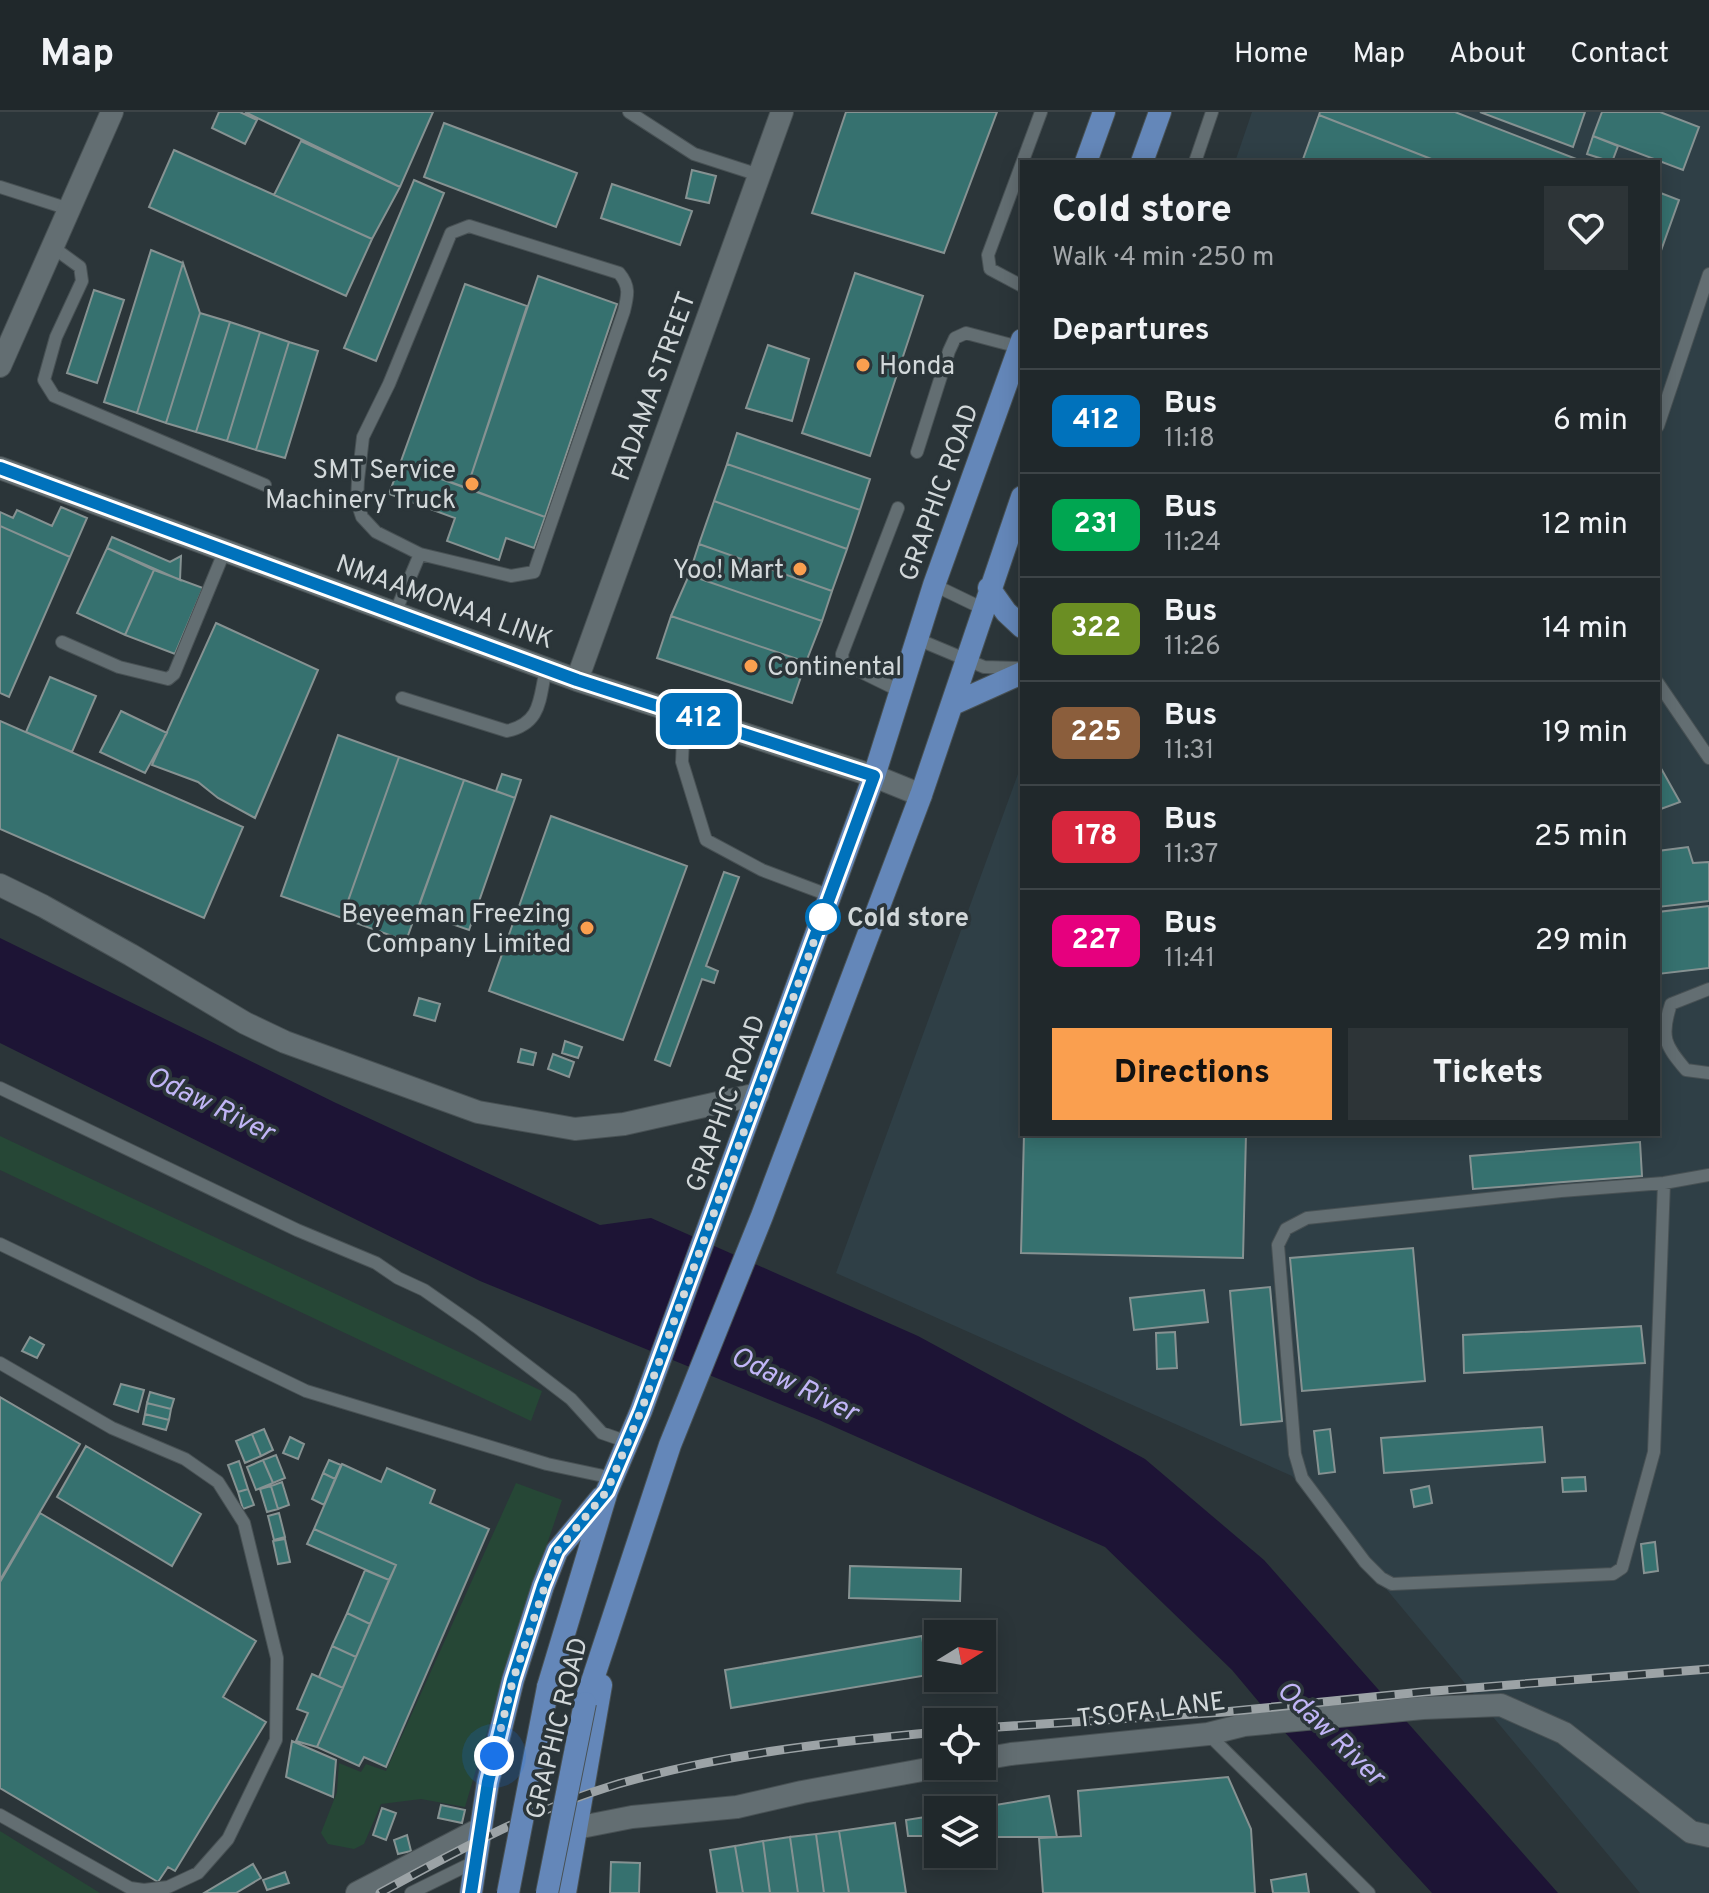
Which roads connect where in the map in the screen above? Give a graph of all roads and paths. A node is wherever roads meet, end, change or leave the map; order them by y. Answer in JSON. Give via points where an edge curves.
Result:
{"nodes":[{"id":1,"x":112,"y":112,"type":"edge"},
{"id":2,"x":629,"y":112,"type":"edge"},
{"id":3,"x":782,"y":112,"type":"edge"},
{"id":4,"x":1041,"y":112,"type":"edge"},
{"id":5,"x":1104,"y":112,"type":"edge"},
{"id":6,"x":1160,"y":112,"type":"edge"},
{"id":7,"x":1212,"y":112,"type":"edge"},
{"id":8,"x":1023,"y":160,"type":"edge"},
{"id":9,"x":1087,"y":160,"type":"edge"},
{"id":10,"x":1143,"y":160,"type":"edge"},
{"id":11,"x":1196,"y":160,"type":"edge"},
{"id":12,"x":1020,"y":169,"type":"edge"},
{"id":13,"x":759,"y":175,"type":"junction"},
{"id":14,"x":0,"y":187,"type":"edge"},
{"id":15,"x":69,"y":209,"type":"junction"},
{"id":16,"x":54,"y":248,"type":"junction"},
{"id":17,"x":1709,"y":274,"type":"edge"},
{"id":18,"x":1020,"y":285,"type":"edge"},
{"id":19,"x":1020,"y":344,"type":"edge"},
{"id":20,"x":1020,"y":347,"type":"edge"},
{"id":21,"x":0,"y":366,"type":"edge"},
{"id":22,"x":1660,"y":420,"type":"edge"},
{"id":23,"x":917,"y":452,"type":"dead end"},
{"id":24,"x":0,"y":468,"type":"edge"},
{"id":25,"x":265,"y":485,"type":"dead end"},
{"id":26,"x":1020,"y":503,"type":"edge"},
{"id":27,"x":898,"y":508,"type":"dead end"},
{"id":28,"x":225,"y":550,"type":"junction"},
{"id":29,"x":420,"y":554,"type":"junction"},
{"id":30,"x":934,"y":585,"type":"junction"},
{"id":31,"x":986,"y":598,"type":"junction"},
{"id":32,"x":395,"y":613,"type":"junction"},
{"id":33,"x":1020,"y":626,"type":"edge"},
{"id":34,"x":917,"y":639,"type":"junction"},
{"id":35,"x":62,"y":642,"type":"dead end"},
{"id":36,"x":968,"y":659,"type":"junction"},
{"id":37,"x":546,"y":669,"type":"junction"},
{"id":38,"x":1020,"y":670,"type":"edge"},
{"id":39,"x":1020,"y":671,"type":"edge"},
{"id":40,"x":577,"y":680,"type":"junction"},
{"id":41,"x":1660,"y":686,"type":"edge"},
{"id":42,"x":900,"y":691,"type":"junction"},
{"id":43,"x":402,"y":698,"type":"dead end"},
{"id":44,"x":953,"y":704,"type":"junction"},
{"id":45,"x":684,"y":714,"type":"junction"},
{"id":46,"x":1709,"y":758,"type":"edge"},
{"id":47,"x":874,"y":776,"type":"junction"},
{"id":48,"x":921,"y":795,"type":"junction"},
{"id":49,"x":0,"y":885,"type":"edge"},
{"id":50,"x":831,"y":896,"type":"junction"},
{"id":51,"x":1709,"y":989,"type":"edge"},
{"id":52,"x":1709,"y":1073,"type":"edge"},
{"id":53,"x":0,"y":1088,"type":"edge"},
{"id":54,"x":758,"y":1094,"type":"junction"},
{"id":55,"x":1709,"y":1175,"type":"edge"},
{"id":56,"x":1664,"y":1183,"type":"junction"},
{"id":57,"x":0,"y":1244,"type":"edge"},
{"id":58,"x":0,"y":1363,"type":"edge"},
{"id":59,"x":628,"y":1442,"type":"junction"},
{"id":60,"x":610,"y":1484,"type":"junction"},
{"id":61,"x":628,"y":1567,"type":"junction"},
{"id":62,"x":1208,"y":1734,"type":"junction"},
{"id":63,"x":996,"y":1757,"type":"edge"},
{"id":64,"x":924,"y":1770,"type":"edge"},
{"id":65,"x":0,"y":1815,"type":"edge"},
{"id":66,"x":576,"y":1828,"type":"junction"},
{"id":67,"x":480,"y":1829,"type":"junction"},
{"id":68,"x":1709,"y":1836,"type":"edge"},
{"id":69,"x":476,"y":1861,"type":"junction"},
{"id":70,"x":357,"y":1893,"type":"edge"},
{"id":71,"x":411,"y":1893,"type":"edge"},
{"id":72,"x":471,"y":1893,"type":"edge"},
{"id":73,"x":508,"y":1893,"type":"edge"},
{"id":74,"x":547,"y":1893,"type":"edge"},
{"id":75,"x":565,"y":1893,"type":"edge"},
{"id":76,"x":1369,"y":1893,"type":"edge"}],
"edges":[{"from":1,"to":15,"type":"street"},
{"from":2,"to":13,"type":"lane","via":[[694,154]]},
{"from":3,"to":13,"type":"street","name":"FADAMA STREET"},
{"from":4,"to":8,"type":"lane"},
{"from":5,"to":9,"type":"main road"},
{"from":6,"to":10,"type":"main road"},
{"from":7,"to":11,"type":"lane"},
{"from":12,"to":18,"type":"lane","via":[[988,255],[990,269]]},
{"from":13,"to":40,"type":"street","name":"FADAMA STREET"},
{"from":14,"to":15,"type":"lane"},
{"from":15,"to":16,"type":"street"},
{"from":16,"to":21,"type":"street"},
{"from":16,"to":25,"type":"lane","via":[[80,267],[82,281],[56,337],[44,380],[54,396]]},
{"from":17,"to":22,"type":"lane"},
{"from":19,"to":23,"type":"lane","via":[[966,333],[955,338]]},
{"from":20,"to":30,"type":"main road","name":"GRAPHIC ROAD"},
{"from":24,"to":28,"type":"street","name":"NMAAMONAA LINK"},
{"from":26,"to":31,"type":"main road","name":"GRAPHIC ROAD"},
{"from":27,"to":42,"type":"lane","via":[[842,654],[843,663]]},
{"from":28,"to":32,"type":"street","name":"NMAAMONAA LINK"},
{"from":28,"to":35,"type":"lane","via":[[168,679],[119,667]]},
{"from":29,"to":29,"type":"lane","via":[[511,576],[534,572],[624,311],[627,282],[619,273],[469,226],[451,233],[363,437],[358,480],[362,517],[376,532]]},
{"from":29,"to":32,"type":"lane"},
{"from":30,"to":31,"type":"lane"},
{"from":30,"to":34,"type":"main road","name":"GRAPHIC ROAD"},
{"from":31,"to":33,"type":"main road"},
{"from":31,"to":36,"type":"main road","name":"GRAPHIC ROAD"},
{"from":32,"to":37,"type":"street","name":"NMAAMONAA LINK"},
{"from":34,"to":36,"type":"lane"},
{"from":34,"to":42,"type":"main road","name":"GRAPHIC ROAD"},
{"from":36,"to":38,"type":"lane","via":[[994,669]]},
{"from":36,"to":44,"type":"main road","name":"GRAPHIC ROAD"},
{"from":37,"to":40,"type":"street","name":"NMAAMONAA LINK"},
{"from":37,"to":43,"type":"lane","via":[[535,716],[523,728],[507,731]]},
{"from":39,"to":44,"type":"main road"},
{"from":40,"to":45,"type":"street","name":"NMAAMONAA LINK"},
{"from":41,"to":46,"type":"lane"},
{"from":42,"to":47,"type":"main road","name":"GRAPHIC ROAD"},
{"from":44,"to":48,"type":"main road","name":"GRAPHIC ROAD"},
{"from":45,"to":47,"type":"street","name":"NMAAMONAA LINK"},
{"from":45,"to":50,"type":"lane","via":[[682,762],[706,840],[762,870]]},
{"from":47,"to":48,"type":"street","name":"NMAAMONAA LINK"},
{"from":47,"to":50,"type":"main road","name":"GRAPHIC ROAD"},
{"from":48,"to":61,"type":"main road","name":"GRAPHIC ROAD","via":[[670,1445]]},
{"from":49,"to":54,"type":"street","via":[[285,1042],[478,1112],[575,1129],[624,1124]]},
{"from":50,"to":54,"type":"main road","name":"GRAPHIC ROAD"},
{"from":51,"to":52,"type":"lane","via":[[1671,1004],[1665,1022],[1666,1046],[1686,1070]]},
{"from":53,"to":59,"type":"lane","via":[[424,1290],[571,1399],[602,1433]]},
{"from":54,"to":59,"type":"main road","name":"GRAPHIC ROAD"},
{"from":55,"to":56,"type":"lane"},
{"from":56,"to":56,"type":"lane","via":[[1307,1218],[1286,1229],[1278,1245],[1295,1454],[1302,1478],[1381,1578],[1392,1584],[1613,1574],[1622,1568],[1654,1452]]},
{"from":57,"to":60,"type":"lane","via":[[306,1391]]},
{"from":58,"to":65,"type":"lane","via":[[112,1428],[185,1459],[218,1482],[244,1523],[277,1658],[277,1710],[276,1740],[228,1839],[198,1873],[168,1887],[130,1888]]},
{"from":59,"to":60,"type":"main road","name":"GRAPHIC ROAD"},
{"from":60,"to":67,"type":"main road","via":[[557,1551],[543,1586],[513,1680]]},
{"from":60,"to":73,"type":"main road","name":"GRAPHIC ROAD","bridge":true,"via":[[548,1687]]},
{"from":61,"to":66,"type":"main road","via":[[603,1670]]},
{"from":61,"to":74,"type":"main road","name":"GRAPHIC ROAD","bridge":true,"via":[[585,1703]]},
{"from":62,"to":63,"type":"street","name":"TSOFA LANE"},
{"from":62,"to":68,"type":"street","name":"TSOFA LANE","via":[[1244,1725],[1501,1705],[1564,1733],[1691,1832]]},
{"from":62,"to":76,"type":"lane"},
{"from":64,"to":66,"type":"street","via":[[737,1807]]},
{"from":66,"to":75,"type":"main road"},
{"from":67,"to":69,"type":"main road"},
{"from":67,"to":70,"type":"street"},
{"from":69,"to":71,"type":"lane"},
{"from":69,"to":72,"type":"main road"}]}
